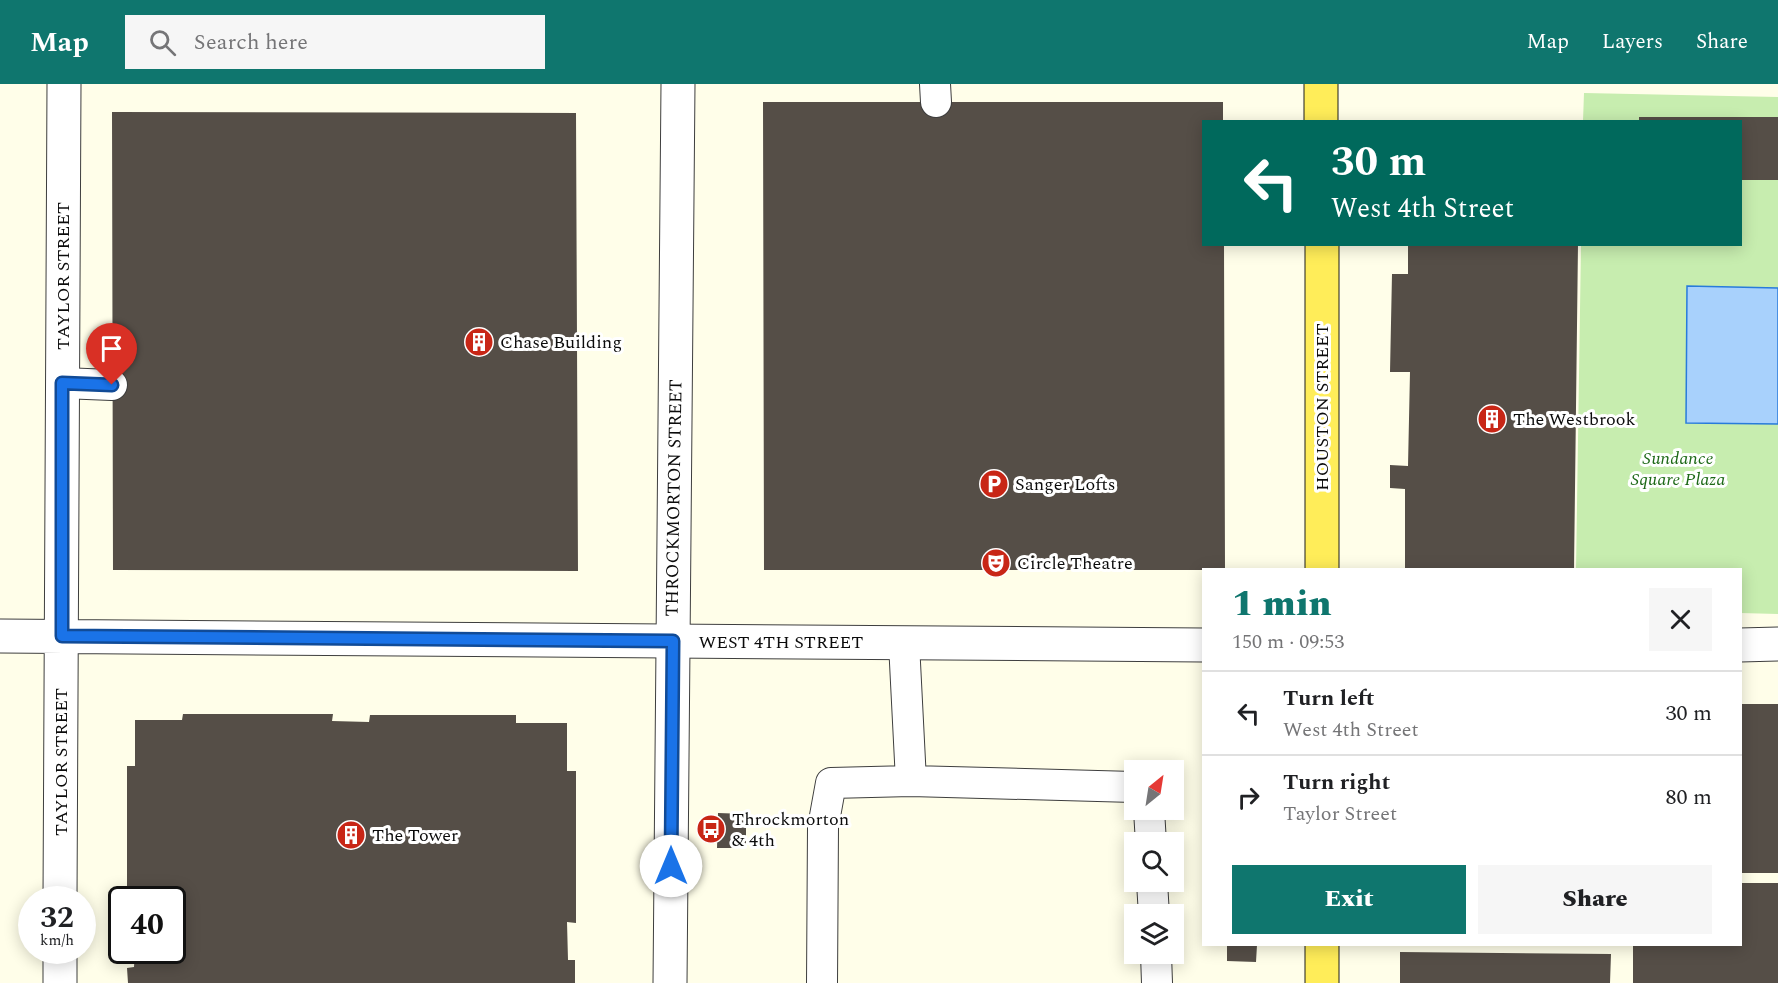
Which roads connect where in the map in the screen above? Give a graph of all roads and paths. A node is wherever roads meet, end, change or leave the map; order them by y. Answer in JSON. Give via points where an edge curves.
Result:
{"nodes":[{"id":1,"x":64,"y":84,"type":"edge"},
{"id":2,"x":678,"y":84,"type":"edge"},
{"id":3,"x":1321,"y":84,"type":"edge"},
{"id":4,"x":1322,"y":120,"type":"edge"},
{"id":5,"x":1322,"y":246,"type":"edge"},
{"id":6,"x":62,"y":383,"type":"junction"},
{"id":7,"x":112,"y":385,"type":"dead end"},
{"id":8,"x":1322,"y":568,"type":"edge"},
{"id":9,"x":0,"y":636,"type":"edge"},
{"id":10,"x":62,"y":636,"type":"junction"},
{"id":11,"x":673,"y":641,"type":"junction"},
{"id":12,"x":904,"y":643,"type":"junction"},
{"id":13,"x":1202,"y":645,"type":"edge"},
{"id":14,"x":1742,"y":645,"type":"edge"},
{"id":15,"x":1778,"y":645,"type":"edge"},
{"id":16,"x":911,"y":781,"type":"junction"},
{"id":17,"x":1124,"y":787,"type":"edge"},
{"id":18,"x":60,"y":886,"type":"edge"},
{"id":19,"x":1322,"y":946,"type":"edge"},
{"id":20,"x":60,"y":964,"type":"edge"},
{"id":21,"x":1156,"y":964,"type":"edge"},
{"id":22,"x":60,"y":983,"type":"edge"},
{"id":23,"x":670,"y":983,"type":"edge"},
{"id":24,"x":822,"y":983,"type":"edge"},
{"id":25,"x":1157,"y":983,"type":"edge"},
{"id":26,"x":1322,"y":983,"type":"edge"}],
"edges":[{"from":1,"to":6,"type":"street","name":"TAYLOR STREET"},
{"from":2,"to":11,"type":"street","name":"THROCKMORTON STREET"},
{"from":3,"to":4,"type":"main road"},
{"from":5,"to":8,"type":"main road","name":"HOUSTON STREET"},
{"from":6,"to":7,"type":"lane"},
{"from":6,"to":10,"type":"street","name":"TAYLOR STREET"},
{"from":9,"to":10,"type":"street","name":"WEST 4TH STREET"},
{"from":10,"to":11,"type":"street","name":"WEST 4TH STREET"},
{"from":10,"to":18,"type":"street","name":"TAYLOR STREET"},
{"from":11,"to":12,"type":"street","name":"WEST 4TH STREET"},
{"from":11,"to":23,"type":"street","name":"THROCKMORTON STREET"},
{"from":12,"to":13,"type":"street","name":"WEST 4TH STREET"},
{"from":12,"to":16,"type":"lane"},
{"from":14,"to":15,"type":"street"},
{"from":16,"to":17,"type":"lane"},
{"from":16,"to":24,"type":"lane","via":[[831,783],[823,827]]},
{"from":19,"to":26,"type":"main road"},
{"from":20,"to":22,"type":"street"},
{"from":21,"to":25,"type":"lane"}]}
